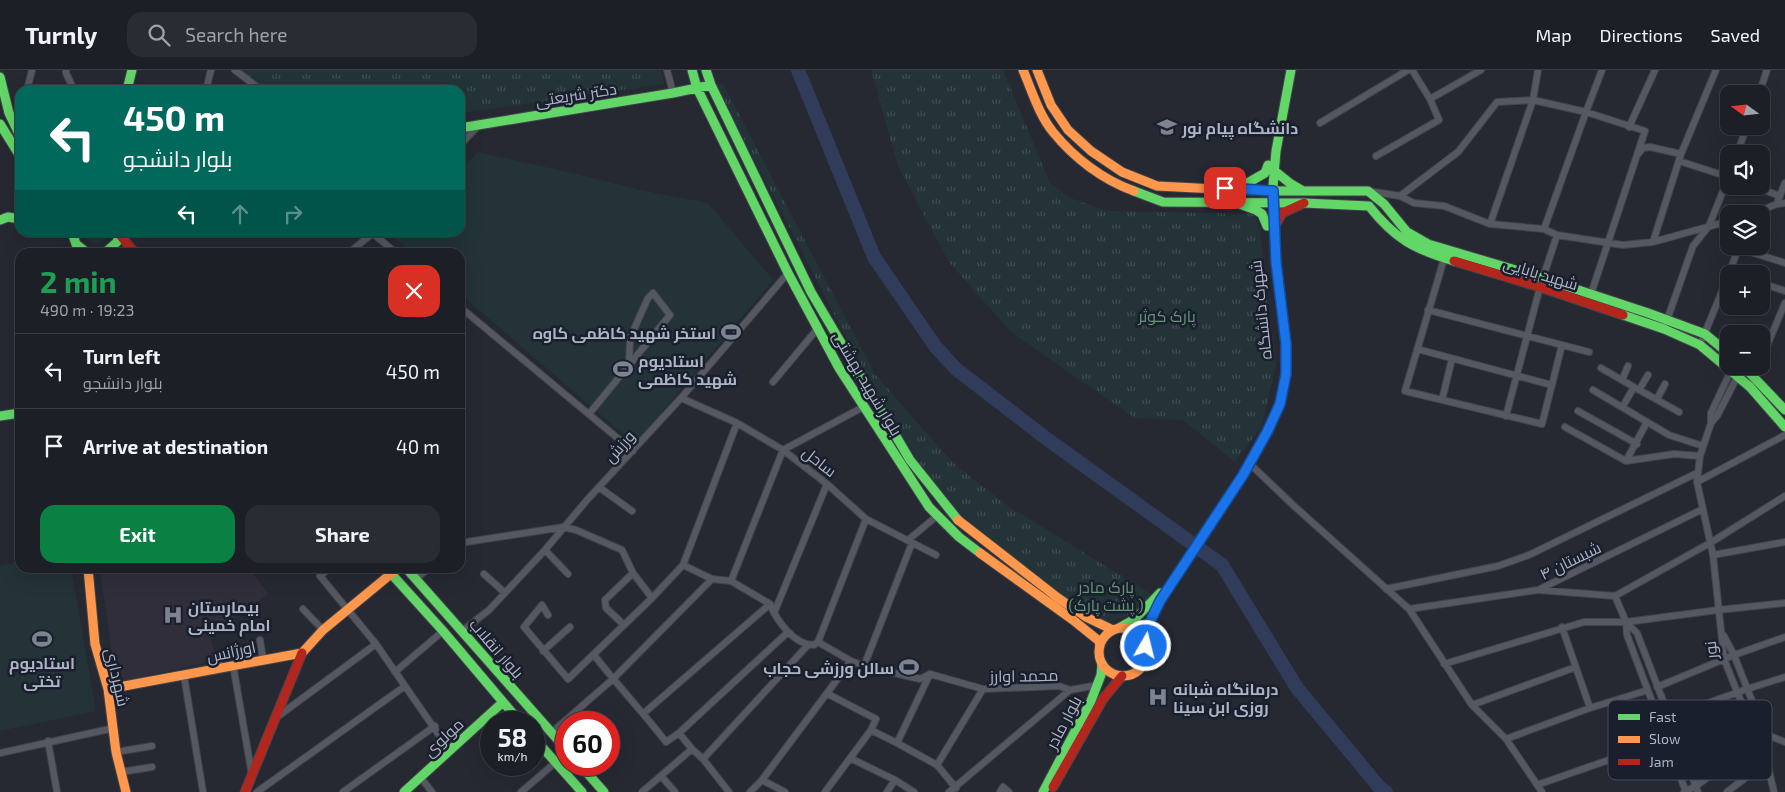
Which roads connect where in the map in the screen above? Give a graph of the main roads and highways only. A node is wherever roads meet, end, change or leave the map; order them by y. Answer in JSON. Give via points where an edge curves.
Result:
{"nodes":[{"id":1,"x":132,"y":70,"type":"edge"},
{"id":2,"x":692,"y":70,"type":"edge"},
{"id":3,"x":706,"y":70,"type":"edge"},
{"id":4,"x":1023,"y":70,"type":"edge"},
{"id":5,"x":1037,"y":70,"type":"edge"},
{"id":6,"x":1285,"y":70,"type":"edge"},
{"id":7,"x":1291,"y":70,"type":"edge"},
{"id":8,"x":0,"y":77,"type":"edge"},
{"id":9,"x":128,"y":85,"type":"edge"},
{"id":10,"x":711,"y":85,"type":"junction"},
{"id":11,"x":697,"y":88,"type":"junction"},
{"id":12,"x":0,"y":124,"type":"edge"},
{"id":13,"x":15,"y":126,"type":"edge"},
{"id":14,"x":465,"y":127,"type":"edge"},
{"id":15,"x":15,"y":148,"type":"edge"},
{"id":16,"x":1271,"y":168,"type":"junction"},
{"id":17,"x":1157,"y":186,"type":"junction"},
{"id":18,"x":1237,"y":189,"type":"junction"},
{"id":19,"x":1270,"y":191,"type":"junction"},
{"id":20,"x":1303,"y":191,"type":"junction"},
{"id":21,"x":1153,"y":198,"type":"junction"},
{"id":22,"x":1234,"y":202,"type":"junction"},
{"id":23,"x":1304,"y":203,"type":"junction"},
{"id":24,"x":1270,"y":204,"type":"junction"},
{"id":25,"x":15,"y":218,"type":"edge"},
{"id":26,"x":0,"y":220,"type":"edge"},
{"id":27,"x":1270,"y":227,"type":"junction"},
{"id":28,"x":74,"y":237,"type":"edge"},
{"id":29,"x":119,"y":237,"type":"edge"},
{"id":30,"x":122,"y":237,"type":"edge"},
{"id":31,"x":81,"y":248,"type":"edge"},
{"id":32,"x":111,"y":248,"type":"edge"},
{"id":33,"x":131,"y":248,"type":"edge"},
{"id":34,"x":1541,"y":283,"type":"junction"},
{"id":35,"x":1720,"y":347,"type":"edge"},
{"id":36,"x":1720,"y":359,"type":"edge"},
{"id":37,"x":1737,"y":375,"type":"edge"},
{"id":38,"x":1752,"y":375,"type":"edge"},
{"id":39,"x":15,"y":414,"type":"edge"},
{"id":40,"x":0,"y":416,"type":"edge"},
{"id":41,"x":1784,"y":418,"type":"edge"},
{"id":42,"x":1241,"y":473,"type":"junction"},
{"id":43,"x":88,"y":573,"type":"edge"},
{"id":44,"x":386,"y":573,"type":"edge"},
{"id":45,"x":392,"y":573,"type":"edge"},
{"id":46,"x":411,"y":573,"type":"edge"},
{"id":47,"x":1161,"y":596,"type":"junction"},
{"id":48,"x":1116,"y":629,"type":"junction"},
{"id":49,"x":1100,"y":646,"type":"junction"},
{"id":50,"x":1146,"y":646,"type":"junction"},
{"id":51,"x":302,"y":653,"type":"junction"},
{"id":52,"x":1102,"y":664,"type":"junction"},
{"id":53,"x":1122,"y":676,"type":"junction"},
{"id":54,"x":108,"y":689,"type":"junction"},
{"id":55,"x":502,"y":703,"type":"junction"},
{"id":56,"x":510,"y":711,"type":"edge"},
{"id":57,"x":555,"y":736,"type":"edge"},
{"id":58,"x":545,"y":750,"type":"edge"},
{"id":59,"x":592,"y":778,"type":"joint"},
{"id":60,"x":571,"y":780,"type":"junction"},
{"id":61,"x":126,"y":792,"type":"edge"},
{"id":62,"x":245,"y":792,"type":"edge"},
{"id":63,"x":404,"y":792,"type":"edge"},
{"id":64,"x":582,"y":792,"type":"edge"},
{"id":65,"x":604,"y":792,"type":"edge"},
{"id":66,"x":1043,"y":792,"type":"edge"},
{"id":67,"x":1050,"y":792,"type":"edge"}],
"edges":[{"from":1,"to":9,"type":"main road"},
{"from":2,"to":11,"type":"main road","name":"بلوار شهید بهشتی"},
{"from":3,"to":10,"type":"main road","name":"بلوار شهید بهشتی"},
{"from":4,"to":21,"type":"main road","name":"شهید بابایی","via":[[1053,132],[1072,151],[1098,174]]},
{"from":5,"to":17,"type":"main road","via":[[1051,105],[1074,136],[1122,172]]},
{"from":6,"to":16,"type":"main road","via":[[1277,102]]},
{"from":7,"to":16,"type":"main road"},
{"from":8,"to":13,"type":"main road"},
{"from":10,"to":11,"type":"main road","name":"دکتر شریعتی"},
{"from":10,"to":48,"type":"main road","name":"بلوار شهید بهشتی","via":[[811,292],[910,460],[959,522],[1058,598],[1086,617]]},
{"from":11,"to":14,"type":"main road","name":"دکتر شریعتی"},
{"from":11,"to":49,"type":"main road","name":"بلوار شهید بهشتی","via":[[788,273],[839,368],[906,475],[937,516],[959,537],[1073,620],[1099,641]]},
{"from":12,"to":15,"type":"main road"},
{"from":16,"to":18,"type":"main road"},
{"from":16,"to":19,"type":"main road"},
{"from":16,"to":20,"type":"main road"},
{"from":17,"to":18,"type":"main road"},
{"from":17,"to":21,"type":"main road"},
{"from":18,"to":19,"type":"main road"},
{"from":19,"to":20,"type":"main road"},
{"from":19,"to":24,"type":"main road"},
{"from":20,"to":34,"type":"main road","name":"شهید بابایی","via":[[1368,191],[1384,204],[1407,232],[1428,244]]},
{"from":21,"to":22,"type":"main road","name":"شهید بابایی","via":[[1163,202]]},
{"from":22,"to":24,"type":"main road","name":"شهید بابایی"},
{"from":22,"to":27,"type":"main road","via":[[1262,214]]},
{"from":23,"to":24,"type":"main road","name":"شهید بابایی"},
{"from":23,"to":27,"type":"main road","via":[[1282,213]]},
{"from":23,"to":34,"type":"main road","name":"شهید بابایی","via":[[1369,206],[1402,240],[1444,259]]},
{"from":24,"to":27,"type":"main road"},
{"from":25,"to":26,"type":"main road"},
{"from":27,"to":42,"type":"main road","name":"شهرک دانشگاه","via":[[1281,366],[1266,422]]},
{"from":27,"to":42,"type":"main road","via":[[1286,344],[1286,374],[1272,423]]},
{"from":28,"to":31,"type":"main road"},
{"from":29,"to":32,"type":"main road"},
{"from":30,"to":33,"type":"main road"},
{"from":34,"to":35,"type":"main road","name":"شهید بابایی","via":[[1590,294],[1668,320],[1704,334]]},
{"from":34,"to":36,"type":"main road","name":"شهید بابایی","via":[[1664,329],[1700,345]]},
{"from":37,"to":41,"type":"main road","name":"شهید بابایی"},
{"from":38,"to":41,"type":"main road","name":"شهید بابایی"},
{"from":39,"to":40,"type":"main road"},
{"from":42,"to":47,"type":"main road"},
{"from":43,"to":54,"type":"main road","name":"شهرداری","via":[[95,644]]},
{"from":44,"to":51,"type":"main road"},
{"from":45,"to":55,"type":"main road","name":"بلوار انقلاب"},
{"from":46,"to":57,"type":"main road","name":"بلوار انقلاب"},
{"from":47,"to":48,"type":"main road","via":[[1135,619]]},
{"from":47,"to":50,"type":"main road","via":[[1149,624]]},
{"from":48,"to":49,"type":"main road","via":[[1107,634]]},
{"from":48,"to":50,"type":"main road","via":[[1132,630],[1139,634]]},
{"from":49,"to":52,"type":"main road"},
{"from":50,"to":53,"type":"main road","via":[[1142,667]]},
{"from":51,"to":54,"type":"main road","name":"اورژانس"},
{"from":51,"to":62,"type":"main road"},
{"from":52,"to":53,"type":"main road"},
{"from":52,"to":66,"type":"main road","name":"بلوار مادر","via":[[1098,685]]},
{"from":53,"to":67,"type":"main road","name":"بلوار مادر","via":[[1102,698]]},
{"from":54,"to":61,"type":"main road","name":"شهرداری","via":[[116,752]]},
{"from":55,"to":56,"type":"main road","name":"بلوار انقلاب"},
{"from":55,"to":63,"type":"main road","name":"مولوی"},
{"from":58,"to":60,"type":"main road"},
{"from":59,"to":60,"type":"main road","via":[[583,786]]},
{"from":59,"to":65,"type":"main road"},
{"from":60,"to":64,"type":"main road"}]}
